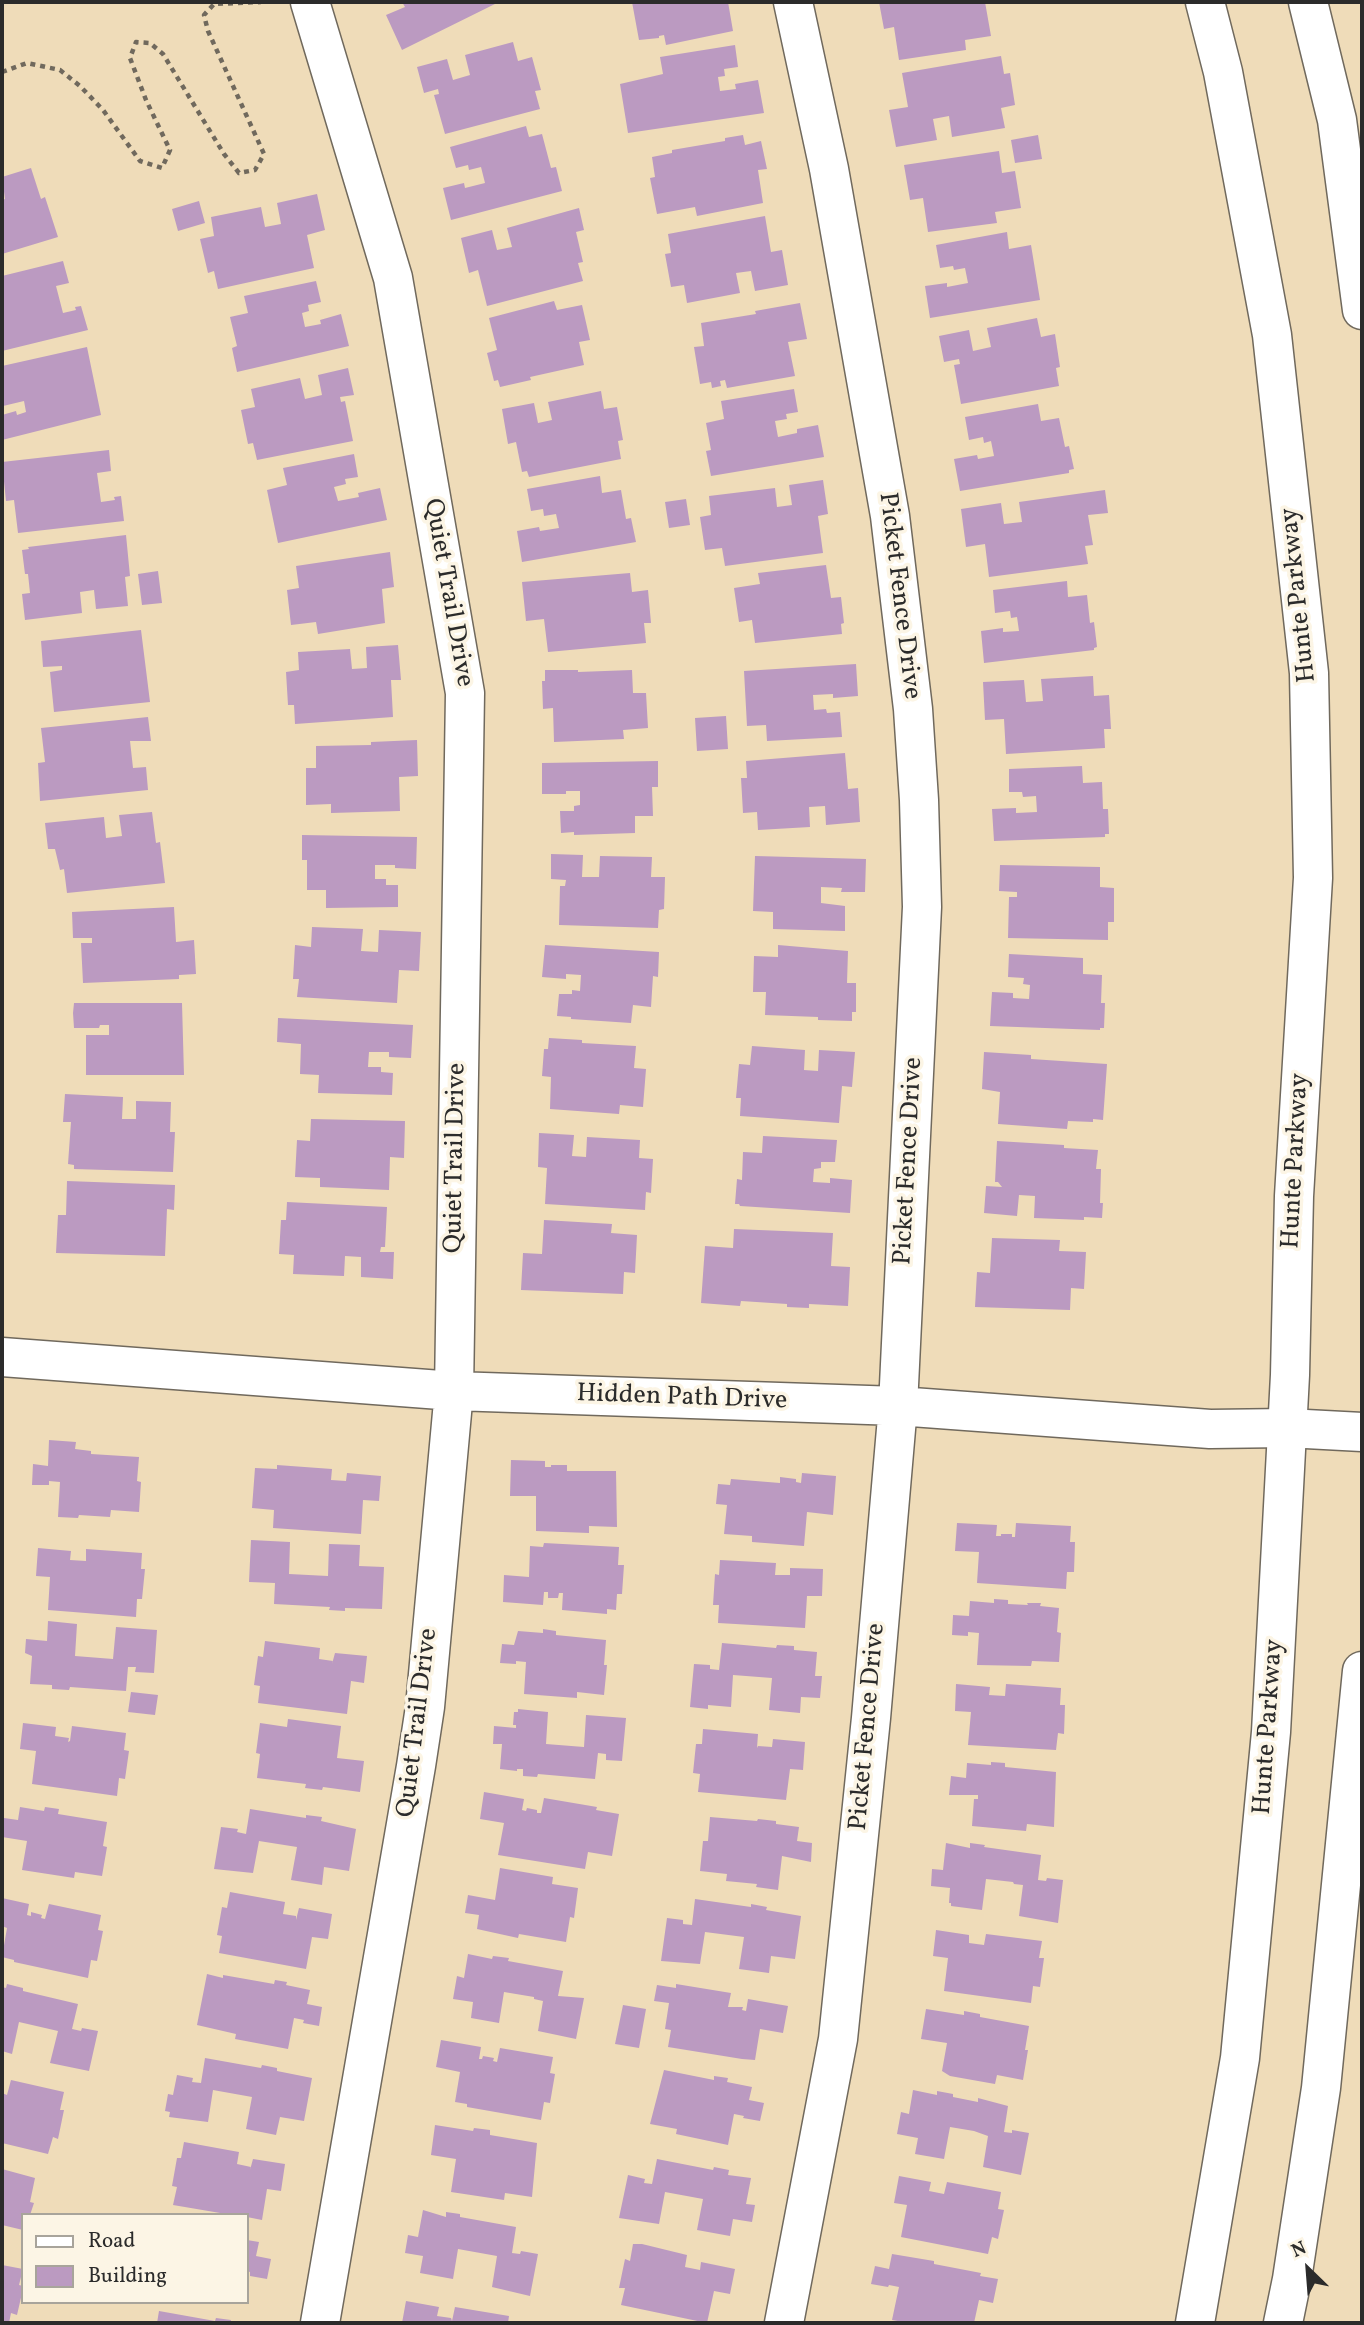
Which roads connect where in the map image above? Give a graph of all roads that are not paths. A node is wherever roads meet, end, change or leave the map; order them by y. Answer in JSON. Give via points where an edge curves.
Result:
{"nodes":[{"id":1,"x":310,"y":2,"type":"edge"},
{"id":2,"x":793,"y":2,"type":"edge"},
{"id":3,"x":1205,"y":2,"type":"edge"},
{"id":4,"x":1308,"y":2,"type":"edge"},
{"id":5,"x":1362,"y":310,"type":"edge"},
{"id":6,"x":2,"y":1357,"type":"edge"},
{"id":7,"x":454,"y":1391,"type":"junction"},
{"id":8,"x":898,"y":1406,"type":"junction"},
{"id":9,"x":1287,"y":1429,"type":"junction"},
{"id":10,"x":1362,"y":1432,"type":"edge"},
{"id":11,"x":1362,"y":1671,"type":"edge"},
{"id":12,"x":320,"y":2323,"type":"edge"},
{"id":13,"x":784,"y":2323,"type":"edge"},
{"id":14,"x":1195,"y":2323,"type":"edge"},
{"id":15,"x":1283,"y":2323,"type":"edge"}],
"edges":[{"from":1,"to":7,"type":"street","name":"Quiet Trail Drive","via":[[393,278],[465,693]]},
{"from":2,"to":8,"type":"street","name":"Picket Fence Drive","via":[[830,169],[890,516],[913,709],[922,907]]},
{"from":3,"to":9,"type":"street","name":"Hunte Parkway","via":[[1223,72],[1272,335],[1309,673],[1313,878],[1294,1196]]},
{"from":4,"to":5,"type":"street","via":[[1337,120]]},
{"from":6,"to":7,"type":"street","name":"Hidden Path Drive"},
{"from":7,"to":8,"type":"street","name":"Hidden Path Drive"},
{"from":7,"to":12,"type":"street","name":"Quiet Trail Drive","via":[[425,1707]]},
{"from":8,"to":9,"type":"street","name":"Hidden Path Drive","via":[[1210,1429]]},
{"from":8,"to":13,"type":"street","name":"Picket Fence Drive","via":[[838,2039]]},
{"from":9,"to":10,"type":"street","name":"Hidden Path Drive"},
{"from":9,"to":14,"type":"street","name":"Hunte Parkway","via":[[1271,1732],[1240,2058]]},
{"from":11,"to":15,"type":"street","via":[[1321,2088]]}]}
